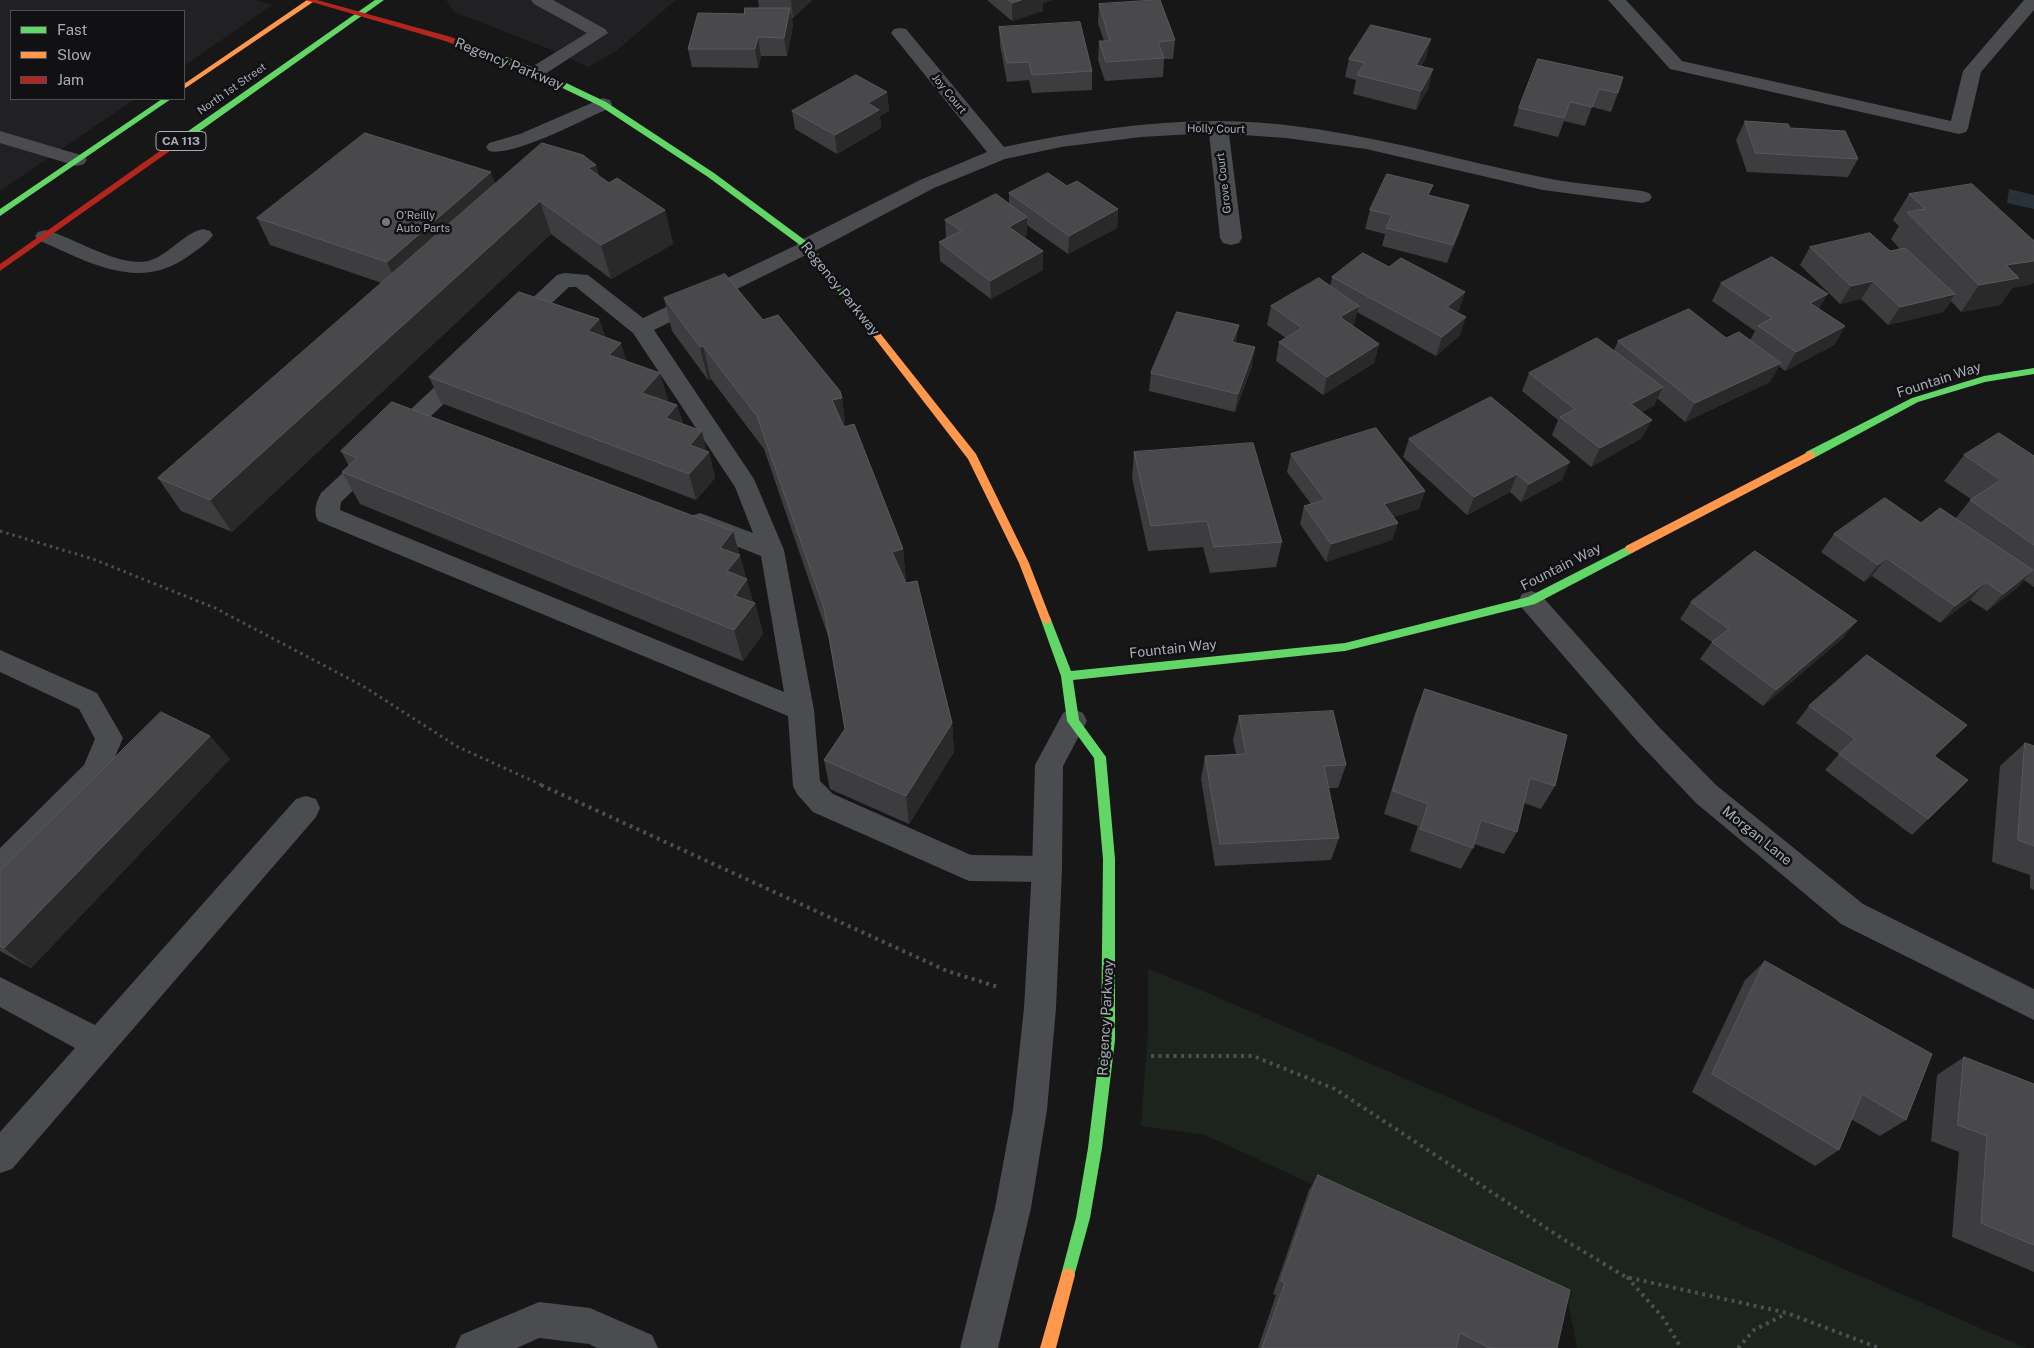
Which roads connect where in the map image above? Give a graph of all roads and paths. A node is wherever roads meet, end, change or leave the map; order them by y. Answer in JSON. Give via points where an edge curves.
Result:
{"nodes":[{"id":1,"x":311,"y":0,"type":"edge"},
{"id":2,"x":380,"y":0,"type":"edge"},
{"id":3,"x":540,"y":0,"type":"edge"},
{"id":4,"x":1617,"y":0,"type":"edge"},
{"id":5,"x":2033,"y":0,"type":"edge"},
{"id":6,"x":361,"y":13,"type":"junction"},
{"id":7,"x":900,"y":33,"type":"dead end"},
{"id":8,"x":536,"y":72,"type":"junction"},
{"id":9,"x":185,"y":86,"type":"edge"},
{"id":10,"x":166,"y":100,"type":"edge"},
{"id":11,"x":603,"y":104,"type":"junction"},
{"id":12,"x":1218,"y":127,"type":"junction"},
{"id":13,"x":0,"y":137,"type":"edge"},
{"id":14,"x":496,"y":147,"type":"dead end"},
{"id":15,"x":999,"y":154,"type":"junction"},
{"id":16,"x":77,"y":160,"type":"junction"},
{"id":17,"x":1642,"y":197,"type":"dead end"},
{"id":18,"x":0,"y":213,"type":"edge"},
{"id":19,"x":203,"y":235,"type":"dead end"},
{"id":20,"x":45,"y":236,"type":"junction"},
{"id":21,"x":1230,"y":238,"type":"dead end"},
{"id":22,"x":807,"y":246,"type":"junction"},
{"id":23,"x":0,"y":268,"type":"edge"},
{"id":24,"x":641,"y":328,"type":"junction"},
{"id":25,"x":499,"y":340,"type":"edge"},
{"id":26,"x":477,"y":360,"type":"edge"},
{"id":27,"x":2034,"y":371,"type":"edge"},
{"id":28,"x":419,"y":413,"type":"junction"},
{"id":29,"x":447,"y":424,"type":"edge"},
{"id":30,"x":679,"y":514,"type":"edge"},
{"id":31,"x":0,"y":531,"type":"edge"},
{"id":32,"x":772,"y":550,"type":"junction"},
{"id":33,"x":1531,"y":601,"type":"junction"},
{"id":34,"x":0,"y":660,"type":"edge"},
{"id":35,"x":1067,"y":676,"type":"junction"},
{"id":36,"x":802,"y":710,"type":"junction"},
{"id":37,"x":1073,"y":721,"type":"junction"},
{"id":38,"x":306,"y":808,"type":"dead end"},
{"id":39,"x":0,"y":867,"type":"edge"},
{"id":40,"x":1047,"y":869,"type":"junction"},
{"id":41,"x":997,"y":987,"type":"dead end"},
{"id":42,"x":0,"y":990,"type":"edge"},
{"id":43,"x":2034,"y":1005,"type":"edge"},
{"id":44,"x":99,"y":1044,"type":"junction"},
{"id":45,"x":1148,"y":1056,"type":"dead end"},
{"id":46,"x":0,"y":1157,"type":"edge"},
{"id":47,"x":1626,"y":1276,"type":"junction"},
{"id":48,"x":1787,"y":1313,"type":"junction"},
{"id":49,"x":474,"y":1348,"type":"edge"},
{"id":50,"x":639,"y":1348,"type":"edge"},
{"id":51,"x":979,"y":1348,"type":"edge"},
{"id":52,"x":1048,"y":1348,"type":"edge"},
{"id":53,"x":1681,"y":1348,"type":"edge"},
{"id":54,"x":1738,"y":1348,"type":"edge"},
{"id":55,"x":1879,"y":1348,"type":"edge"}],
"edges":[{"from":1,"to":6,"type":"street","name":"Regency Parkway"},
{"from":1,"to":9,"type":"street"},
{"from":2,"to":6,"type":"street","name":"North 1st Street","number":"CA 113"},
{"from":3,"to":8,"type":"lane","via":[[599,33]]},
{"from":4,"to":5,"type":"lane","via":[[1676,65],[1958,128],[1972,71]]},
{"from":6,"to":8,"type":"street","name":"Regency Parkway","via":[[448,39]]},
{"from":6,"to":20,"type":"street","name":"North 1st Street","number":"CA 113"},
{"from":7,"to":15,"type":"street","name":"Joy Court"},
{"from":8,"to":11,"type":"street","name":"Regency Parkway"},
{"from":10,"to":16,"type":"street"},
{"from":11,"to":14,"type":"lane","via":[[527,138]]},
{"from":11,"to":22,"type":"street","name":"Regency Parkway","via":[[711,175]]},
{"from":12,"to":15,"type":"street","name":"Holly Court","via":[[1106,135]]},
{"from":12,"to":17,"type":"street","name":"Holly Court","via":[[1366,143],[1544,184]]},
{"from":12,"to":21,"type":"street","name":"Grove Court"},
{"from":13,"to":16,"type":"lane"},
{"from":15,"to":22,"type":"street","name":"Holly Court","via":[[927,184]]},
{"from":16,"to":18,"type":"street"},
{"from":19,"to":20,"type":"lane","via":[[182,252],[154,266],[132,268]]},
{"from":20,"to":23,"type":"street","name":"North 1st Street","number":"CA 113"},
{"from":22,"to":24,"type":"lane"},
{"from":22,"to":35,"type":"street","name":"Regency Parkway","via":[[972,457],[1024,563]]},
{"from":24,"to":25,"type":"lane","via":[[581,280],[564,280]]},
{"from":24,"to":32,"type":"lane","via":[[746,486]]},
{"from":26,"to":28,"type":"lane"},
{"from":27,"to":33,"type":"street","name":"Fountain Way","via":[[1984,379],[1915,400]]},
{"from":28,"to":29,"type":"lane"},
{"from":28,"to":36,"type":"lane","via":[[329,499],[327,514]]},
{"from":30,"to":32,"type":"lane"},
{"from":31,"to":41,"type":"path","via":[[92,559],[216,608],[363,686],[458,747],[947,971]]},
{"from":32,"to":36,"type":"lane"},
{"from":33,"to":35,"type":"street","name":"Fountain Way","via":[[1345,647]]},
{"from":33,"to":43,"type":"street","name":"Morgan Lane","via":[[1648,734],[1706,794],[1852,914]]},
{"from":34,"to":39,"type":"lane","via":[[88,701],[109,738],[95,772]]},
{"from":35,"to":37,"type":"street","name":"Regency Parkway"},
{"from":36,"to":40,"type":"lane","via":[[806,786],[823,802],[969,868]]},
{"from":37,"to":40,"type":"street","via":[[1049,765]]},
{"from":37,"to":52,"type":"street","name":"Regency Parkway","via":[[1100,757],[1108,860],[1108,1040],[1083,1218]]},
{"from":38,"to":44,"type":"lane"},
{"from":40,"to":51,"type":"street","via":[[1040,1008],[1030,1110],[1013,1208]]},
{"from":42,"to":44,"type":"lane"},
{"from":44,"to":46,"type":"lane"},
{"from":45,"to":47,"type":"path","via":[[1253,1056],[1335,1089],[1566,1241]]},
{"from":47,"to":48,"type":"path"},
{"from":47,"to":53,"type":"path","via":[[1664,1319]]},
{"from":48,"to":54,"type":"path","via":[[1754,1330]]},
{"from":48,"to":55,"type":"path"},
{"from":49,"to":50,"type":"street","via":[[539,1320],[590,1326]]}]}
